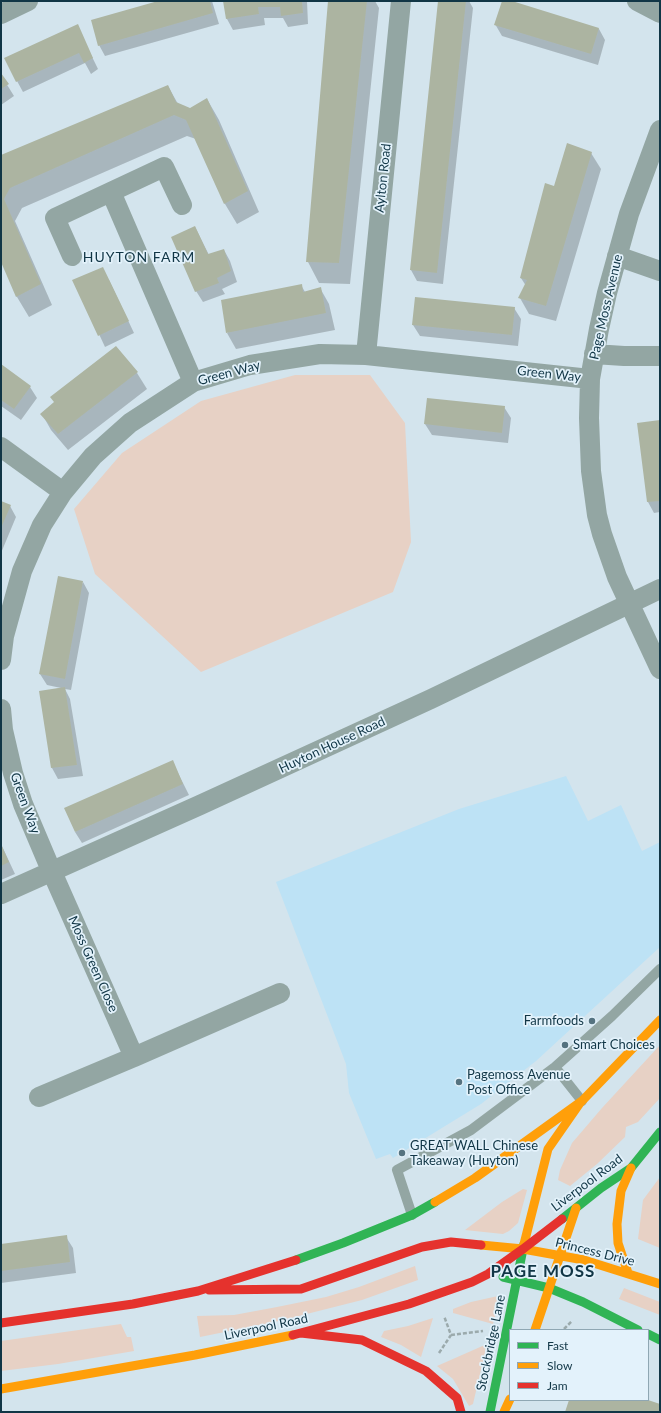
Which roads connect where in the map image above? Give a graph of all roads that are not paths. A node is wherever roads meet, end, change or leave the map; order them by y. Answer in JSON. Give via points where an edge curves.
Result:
{"nodes":[{"id":1,"x":28,"y":1,"type":"edge"},
{"id":2,"x":401,"y":1,"type":"edge"},
{"id":3,"x":637,"y":1,"type":"edge"},
{"id":4,"x":660,"y":13,"type":"edge"},
{"id":5,"x":1,"y":14,"type":"edge"},
{"id":6,"x":660,"y":130,"type":"edge"},
{"id":7,"x":111,"y":192,"type":"junction"},
{"id":8,"x":182,"y":205,"type":"dead end"},
{"id":9,"x":72,"y":256,"type":"dead end"},
{"id":10,"x":616,"y":256,"type":"junction"},
{"id":11,"x":660,"y":271,"type":"edge"},
{"id":12,"x":594,"y":354,"type":"junction"},
{"id":13,"x":366,"y":355,"type":"junction"},
{"id":14,"x":660,"y":356,"type":"edge"},
{"id":15,"x":590,"y":378,"type":"junction"},
{"id":16,"x":193,"y":382,"type":"junction"},
{"id":17,"x":1,"y":447,"type":"edge"},
{"id":18,"x":63,"y":492,"type":"junction"},
{"id":19,"x":660,"y":589,"type":"edge"},
{"id":20,"x":629,"y":604,"type":"junction"},
{"id":21,"x":1,"y":660,"type":"edge"},
{"id":22,"x":660,"y":669,"type":"edge"},
{"id":23,"x":1,"y":710,"type":"edge"},
{"id":24,"x":51,"y":871,"type":"junction"},
{"id":25,"x":1,"y":894,"type":"edge"},
{"id":26,"x":660,"y":970,"type":"edge"},
{"id":27,"x":280,"y":993,"type":"dead end"},
{"id":28,"x":660,"y":1020,"type":"edge"},
{"id":29,"x":134,"y":1056,"type":"junction"},
{"id":30,"x":555,"y":1067,"type":"junction"},
{"id":31,"x":40,"y":1097,"type":"dead end"},
{"id":32,"x":582,"y":1101,"type":"junction"},
{"id":33,"x":660,"y":1132,"type":"edge"},
{"id":34,"x":631,"y":1168,"type":"junction"},
{"id":35,"x":576,"y":1208,"type":"junction"},
{"id":36,"x":412,"y":1215,"type":"junction"},
{"id":37,"x":523,"y":1250,"type":"junction"},
{"id":38,"x":560,"y":1256,"type":"junction"},
{"id":39,"x":628,"y":1273,"type":"junction"},
{"id":40,"x":488,"y":1274,"type":"junction"},
{"id":41,"x":518,"y":1281,"type":"junction"},
{"id":42,"x":660,"y":1284,"type":"edge"},
{"id":43,"x":549,"y":1288,"type":"junction"},
{"id":44,"x":198,"y":1290,"type":"junction"},
{"id":45,"x":1,"y":1323,"type":"edge"},
{"id":46,"x":535,"y":1329,"type":"edge"},
{"id":47,"x":636,"y":1329,"type":"edge"},
{"id":48,"x":301,"y":1333,"type":"junction"},
{"id":49,"x":649,"y":1334,"type":"edge"},
{"id":50,"x":660,"y":1340,"type":"edge"},
{"id":51,"x":1,"y":1389,"type":"edge"},
{"id":52,"x":509,"y":1401,"type":"edge"},
{"id":53,"x":461,"y":1412,"type":"edge"},
{"id":54,"x":490,"y":1412,"type":"edge"},
{"id":55,"x":504,"y":1412,"type":"edge"}],
"edges":[{"from":1,"to":5,"type":"street"},
{"from":2,"to":13,"type":"street","name":"Aylton Road"},
{"from":3,"to":4,"type":"street"},
{"from":6,"to":10,"type":"street","name":"Page Moss Avenue"},
{"from":7,"to":8,"type":"street","via":[[164,167]]},
{"from":7,"to":9,"type":"street","via":[[55,218]]},
{"from":7,"to":16,"type":"street"},
{"from":10,"to":11,"type":"street"},
{"from":10,"to":12,"type":"street","name":"Page Moss Avenue"},
{"from":12,"to":14,"type":"street"},
{"from":12,"to":15,"type":"street","name":"Page Moss Avenue"},
{"from":13,"to":15,"type":"street","name":"Green Way"},
{"from":13,"to":16,"type":"street","name":"Green Way","via":[[320,354],[258,364]]},
{"from":15,"to":20,"type":"street","name":"Page Moss Avenue","via":[[590,471],[597,514],[609,554]]},
{"from":16,"to":18,"type":"street","name":"Green Way","via":[[130,423],[93,456]]},
{"from":17,"to":18,"type":"street"},
{"from":18,"to":21,"type":"street","name":"Green Way","via":[[42,525],[22,571],[4,636]]},
{"from":19,"to":20,"type":"street","name":"Huyton House Road"},
{"from":20,"to":22,"type":"street","name":"Page Moss Avenue"},
{"from":20,"to":24,"type":"street","name":"Huyton House Road","via":[[194,809]]},
{"from":23,"to":24,"type":"street","name":"Green Way","via":[[13,773]]},
{"from":24,"to":25,"type":"street","name":"Huyton House Road"},
{"from":24,"to":29,"type":"street","name":"Moss Green Close"},
{"from":26,"to":30,"type":"lane"},
{"from":27,"to":29,"type":"street"},
{"from":28,"to":32,"type":"main road"},
{"from":29,"to":31,"type":"street"},
{"from":30,"to":32,"type":"lane"},
{"from":30,"to":36,"type":"lane","via":[[471,1130],[397,1170]]},
{"from":32,"to":36,"type":"main road","via":[[475,1178]]},
{"from":32,"to":37,"type":"main road","name":"Stockbridge Lane","via":[[548,1149]]},
{"from":33,"to":34,"type":"main road","name":"Liverpool Road"},
{"from":34,"to":35,"type":"main road","name":"Liverpool Road"},
{"from":34,"to":39,"type":"main road","via":[[621,1191],[617,1224],[618,1243]]},
{"from":35,"to":37,"type":"main road","name":"Liverpool Road"},
{"from":35,"to":38,"type":"main road"},
{"from":36,"to":44,"type":"main road","via":[[275,1267]]},
{"from":37,"to":38,"type":"main road","name":"Princess Drive"},
{"from":37,"to":40,"type":"main road","name":"Liverpool Road"},
{"from":37,"to":41,"type":"main road","name":"Stockbridge Lane"},
{"from":37,"to":44,"type":"main road","via":[[450,1242],[422,1247],[301,1289]]},
{"from":38,"to":39,"type":"main road","name":"Princess Drive"},
{"from":38,"to":43,"type":"main road"},
{"from":39,"to":42,"type":"main road","name":"Princess Drive"},
{"from":40,"to":41,"type":"main road"},
{"from":40,"to":48,"type":"main road","name":"Liverpool Road","via":[[409,1304]]},
{"from":41,"to":43,"type":"main road"},
{"from":41,"to":54,"type":"main road","name":"Stockbridge Lane"},
{"from":43,"to":46,"type":"main road"},
{"from":43,"to":47,"type":"main road"},
{"from":44,"to":45,"type":"main road","via":[[133,1304]]},
{"from":48,"to":51,"type":"main road","name":"Liverpool Road","via":[[194,1356]]},
{"from":48,"to":53,"type":"main road","via":[[362,1340],[426,1371],[457,1398]]},
{"from":49,"to":50,"type":"main road"},
{"from":52,"to":55,"type":"main road"}]}
